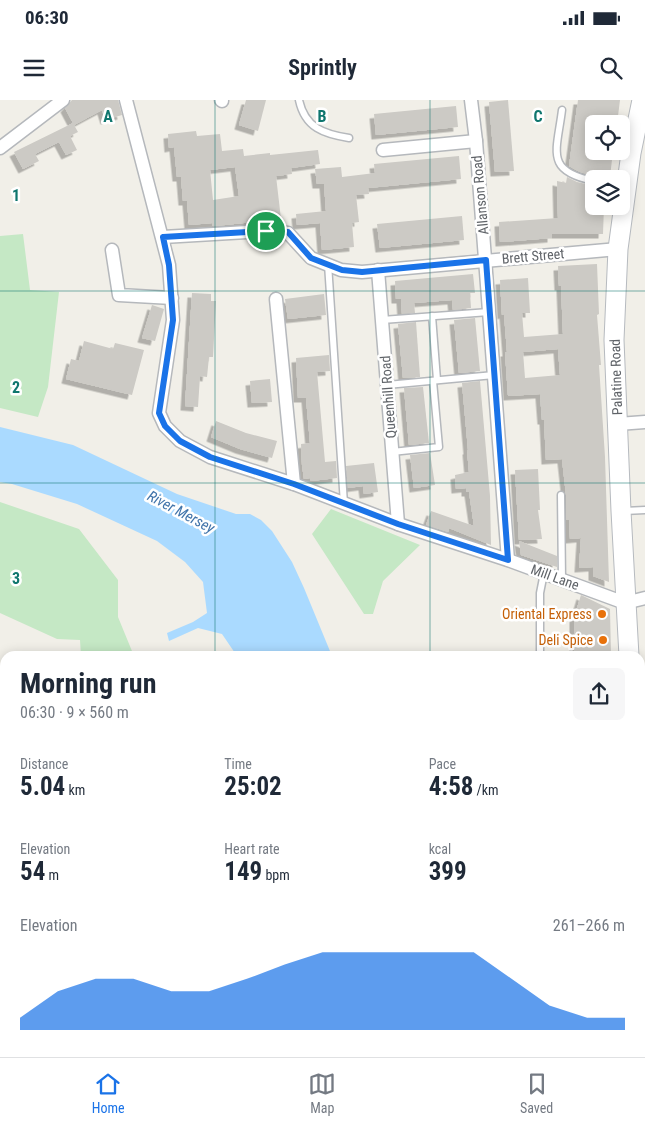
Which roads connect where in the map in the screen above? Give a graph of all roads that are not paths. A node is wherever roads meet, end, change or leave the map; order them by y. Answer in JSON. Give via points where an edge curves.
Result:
{"nodes":[{"id":1,"x":63,"y":100,"type":"edge"},
{"id":2,"x":126,"y":100,"type":"edge"},
{"id":3,"x":299,"y":100,"type":"edge"},
{"id":4,"x":471,"y":100,"type":"edge"},
{"id":5,"x":642,"y":100,"type":"edge"},
{"id":6,"x":562,"y":110,"type":"dead end"},
{"id":7,"x":349,"y":138,"type":"dead end"},
{"id":8,"x":476,"y":141,"type":"junction"},
{"id":9,"x":0,"y":148,"type":"edge"},
{"id":10,"x":383,"y":150,"type":"dead end"},
{"id":11,"x":628,"y":170,"type":"edge"},
{"id":12,"x":585,"y":179,"type":"edge"},
{"id":13,"x":621,"y":215,"type":"edge"},
{"id":14,"x":163,"y":237,"type":"junction"},
{"id":15,"x":618,"y":249,"type":"junction"},
{"id":16,"x":112,"y":250,"type":"dead end"},
{"id":17,"x":486,"y":260,"type":"junction"},
{"id":18,"x":328,"y":264,"type":"junction"},
{"id":19,"x":378,"y":270,"type":"junction"},
{"id":20,"x":172,"y":298,"type":"junction"},
{"id":21,"x":276,"y":299,"type":"dead end"},
{"id":22,"x":489,"y":312,"type":"junction"},
{"id":23,"x":432,"y":316,"type":"junction"},
{"id":24,"x":382,"y":320,"type":"junction"},
{"id":25,"x":494,"y":375,"type":"junction"},
{"id":26,"x":435,"y":380,"type":"junction"},
{"id":27,"x":387,"y":385,"type":"junction"},
{"id":28,"x":645,"y":422,"type":"edge"},
{"id":29,"x":618,"y":424,"type":"junction"},
{"id":30,"x":392,"y":452,"type":"junction"},
{"id":31,"x":294,"y":484,"type":"junction"},
{"id":32,"x":561,"y":495,"type":"dead end"},
{"id":33,"x":344,"y":504,"type":"junction"},
{"id":34,"x":645,"y":510,"type":"edge"},
{"id":35,"x":621,"y":511,"type":"junction"},
{"id":36,"x":398,"y":524,"type":"junction"},
{"id":37,"x":508,"y":560,"type":"junction"},
{"id":38,"x":544,"y":573,"type":"junction"},
{"id":39,"x":562,"y":580,"type":"junction"},
{"id":40,"x":645,"y":598,"type":"edge"},
{"id":41,"x":625,"y":603,"type":"junction"},
{"id":42,"x":540,"y":651,"type":"edge"},
{"id":43,"x":629,"y":651,"type":"edge"}],
"edges":[{"from":1,"to":9,"type":"street"},
{"from":2,"to":14,"type":"street","name":"Mill Lane"},
{"from":3,"to":7,"type":"lane","via":[[306,119],[318,130]]},
{"from":4,"to":8,"type":"street","name":"Allanson Road"},
{"from":5,"to":11,"type":"main road","name":"Palatine Road"},
{"from":6,"to":12,"type":"lane","via":[[556,157],[563,169]]},
{"from":8,"to":10,"type":"street"},
{"from":8,"to":17,"type":"street","name":"Allanson Road"},
{"from":13,"to":15,"type":"main road","name":"Palatine Road"},
{"from":14,"to":18,"type":"street","name":"Brett Street","via":[[288,232],[311,258]]},
{"from":14,"to":20,"type":"street","name":"Mill Lane"},
{"from":15,"to":17,"type":"street","name":"Brett Street"},
{"from":15,"to":29,"type":"main road","name":"Palatine Road","via":[[614,340]]},
{"from":16,"to":20,"type":"street","via":[[119,295]]},
{"from":17,"to":19,"type":"street","name":"Brett Street"},
{"from":17,"to":22,"type":"street","name":"Allanson Road"},
{"from":18,"to":19,"type":"street","name":"Brett Street","via":[[342,270]]},
{"from":18,"to":33,"type":"lane"},
{"from":19,"to":24,"type":"street","name":"Queenhill Road"},
{"from":20,"to":31,"type":"street","name":"Mill Lane","via":[[173,320],[159,413],[165,426],[180,441],[200,452]]},
{"from":21,"to":31,"type":"street"},
{"from":22,"to":23,"type":"lane"},
{"from":22,"to":25,"type":"street","name":"Allanson Road"},
{"from":23,"to":24,"type":"lane"},
{"from":23,"to":26,"type":"lane"},
{"from":24,"to":27,"type":"street","name":"Queenhill Road"},
{"from":25,"to":26,"type":"lane"},
{"from":25,"to":37,"type":"street","name":"Allanson Road"},
{"from":26,"to":27,"type":"lane"},
{"from":26,"to":30,"type":"lane","via":[[439,448]]},
{"from":27,"to":30,"type":"street","name":"Queenhill Road"},
{"from":28,"to":29,"type":"street"},
{"from":29,"to":35,"type":"main road","name":"Palatine Road"},
{"from":30,"to":36,"type":"street","name":"Queenhill Road"},
{"from":31,"to":33,"type":"street","name":"Mill Lane"},
{"from":32,"to":39,"type":"lane"},
{"from":33,"to":36,"type":"street","name":"Mill Lane"},
{"from":34,"to":35,"type":"lane"},
{"from":35,"to":41,"type":"main road","name":"Palatine Road"},
{"from":36,"to":37,"type":"street","name":"Mill Lane"},
{"from":37,"to":38,"type":"street","name":"Mill Lane"},
{"from":38,"to":39,"type":"street","name":"Mill Lane"},
{"from":38,"to":42,"type":"lane","via":[[540,593]]},
{"from":39,"to":41,"type":"street","name":"Mill Lane"},
{"from":40,"to":41,"type":"street"},
{"from":41,"to":43,"type":"main road","name":"Palatine Road"}]}
